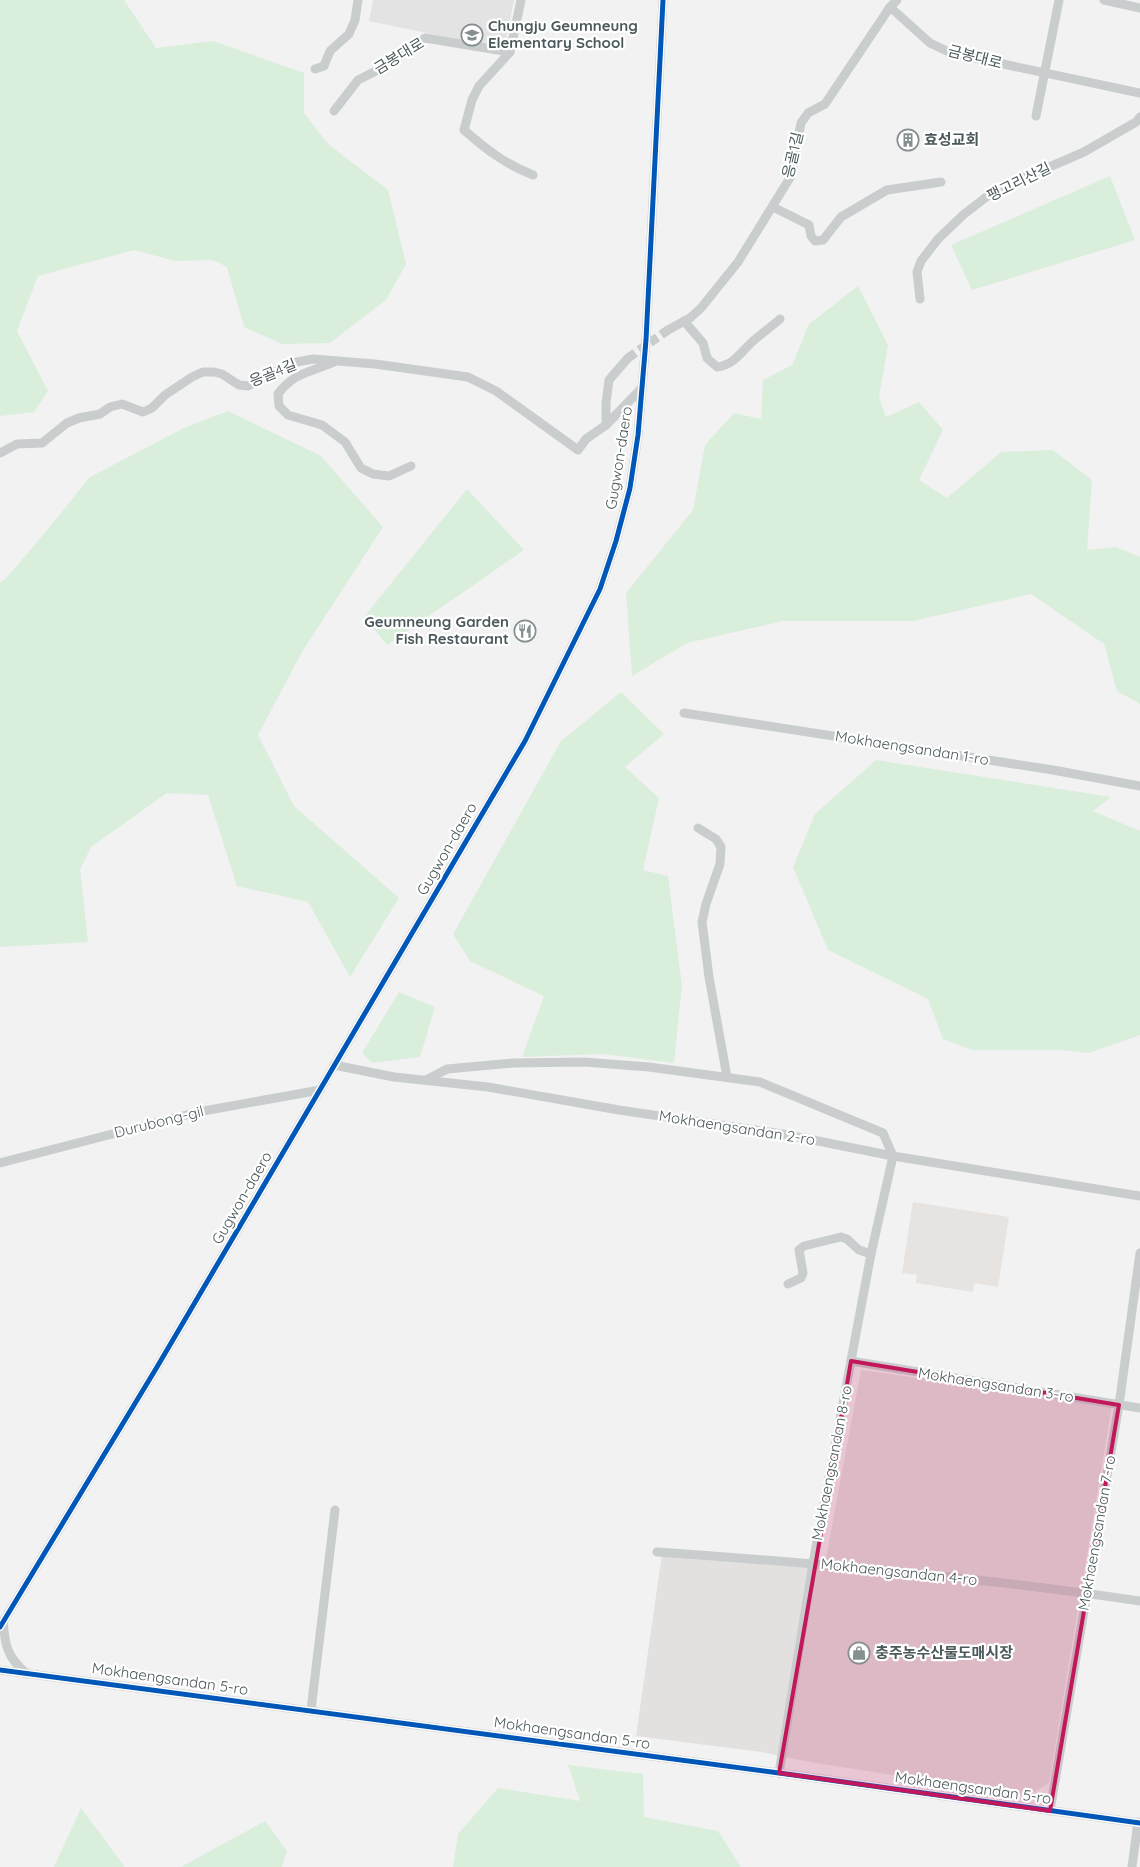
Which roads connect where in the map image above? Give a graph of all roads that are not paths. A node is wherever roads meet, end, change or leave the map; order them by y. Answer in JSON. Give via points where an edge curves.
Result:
{"nodes":[{"id":1,"x":358,"y":0,"type":"edge"},
{"id":2,"x":521,"y":0,"type":"edge"},
{"id":3,"x":663,"y":0,"type":"edge"},
{"id":4,"x":897,"y":0,"type":"edge"},
{"id":5,"x":1060,"y":0,"type":"edge"},
{"id":6,"x":1104,"y":0,"type":"edge"},
{"id":7,"x":890,"y":7,"type":"junction"},
{"id":8,"x":1137,"y":7,"type":"edge"},
{"id":9,"x":510,"y":52,"type":"junction"},
{"id":10,"x":315,"y":69,"type":"dead end"},
{"id":11,"x":1044,"y":72,"type":"junction"},
{"id":12,"x":1140,"y":93,"type":"edge"},
{"id":13,"x":334,"y":110,"type":"dead end"},
{"id":14,"x":1036,"y":116,"type":"dead end"},
{"id":15,"x":1140,"y":117,"type":"edge"},
{"id":16,"x":533,"y":176,"type":"dead end"},
{"id":17,"x":941,"y":182,"type":"dead end"},
{"id":18,"x":773,"y":207,"type":"junction"},
{"id":19,"x":920,"y":299,"type":"dead end"},
{"id":20,"x":780,"y":319,"type":"dead end"},
{"id":21,"x":684,"y":321,"type":"junction"},
{"id":22,"x":668,"y":330,"type":"tunnel mouth"},
{"id":23,"x":628,"y":358,"type":"tunnel mouth"},
{"id":24,"x":336,"y":361,"type":"junction"},
{"id":25,"x":642,"y":388,"type":"junction"},
{"id":26,"x":606,"y":425,"type":"junction"},
{"id":27,"x":0,"y":453,"type":"edge"},
{"id":28,"x":411,"y":466,"type":"dead end"},
{"id":29,"x":684,"y":713,"type":"dead end"},
{"id":30,"x":1140,"y":786,"type":"edge"},
{"id":31,"x":698,"y":828,"type":"dead end"},
{"id":32,"x":334,"y":1065,"type":"junction"},
{"id":33,"x":727,"y":1077,"type":"junction"},
{"id":34,"x":426,"y":1080,"type":"junction"},
{"id":35,"x":320,"y":1090,"type":"junction"},
{"id":36,"x":893,"y":1156,"type":"junction"},
{"id":37,"x":0,"y":1164,"type":"edge"},
{"id":38,"x":1140,"y":1196,"type":"edge"},
{"id":39,"x":1140,"y":1253,"type":"edge"},
{"id":40,"x":871,"y":1254,"type":"junction"},
{"id":41,"x":788,"y":1284,"type":"dead end"},
{"id":42,"x":852,"y":1361,"type":"junction"},
{"id":43,"x":1118,"y":1404,"type":"junction"},
{"id":44,"x":1140,"y":1408,"type":"edge"},
{"id":45,"x":335,"y":1510,"type":"dead end"},
{"id":46,"x":657,"y":1552,"type":"dead end"},
{"id":47,"x":813,"y":1563,"type":"junction"},
{"id":48,"x":1086,"y":1593,"type":"junction"},
{"id":49,"x":1140,"y":1601,"type":"edge"},
{"id":50,"x":2,"y":1624,"type":"edge"},
{"id":51,"x":0,"y":1670,"type":"edge"},
{"id":52,"x":28,"y":1674,"type":"junction"},
{"id":53,"x":311,"y":1710,"type":"junction"},
{"id":54,"x":779,"y":1773,"type":"junction"},
{"id":55,"x":1050,"y":1811,"type":"junction"},
{"id":56,"x":1139,"y":1822,"type":"edge"},
{"id":57,"x":1132,"y":1867,"type":"edge"}],
"edges":[{"from":1,"to":10,"type":"street","via":[[349,34],[330,51],[324,66]]},
{"from":2,"to":9,"type":"street"},
{"from":3,"to":25,"type":"street","name":"Gugwon-daero"},
{"from":4,"to":7,"type":"street","name":"응골1길"},
{"from":5,"to":11,"type":"street"},
{"from":6,"to":8,"type":"street"},
{"from":7,"to":11,"type":"street","name":"금봉대로","via":[[930,43],[951,53]]},
{"from":7,"to":18,"type":"street","name":"응골1길","via":[[825,104],[808,113],[801,123],[791,176]]},
{"from":9,"to":13,"type":"street","name":"금봉대로","via":[[425,38],[390,64],[358,80]]},
{"from":9,"to":16,"type":"street","via":[[479,86],[464,130],[510,166]]},
{"from":11,"to":12,"type":"street","name":"금봉대로"},
{"from":11,"to":14,"type":"street"},
{"from":15,"to":19,"type":"street","name":"팽고리산길","via":[[1084,152],[994,191],[969,210],[938,239],[921,261],[917,272]]},
{"from":17,"to":18,"type":"street","via":[[887,190],[841,217],[823,240],[815,241],[809,225]]},
{"from":18,"to":21,"type":"street","name":"응골1길","via":[[738,262],[701,308]]},
{"from":20,"to":21,"type":"street","via":[[736,360],[717,367],[707,358],[703,343]]},
{"from":21,"to":22,"type":"street","name":"응골1길"},
{"from":23,"to":26,"type":"street","via":[[609,380]]},
{"from":24,"to":26,"type":"street","name":"응골4길","via":[[468,377],[496,391],[578,450]]},
{"from":24,"to":27,"type":"street","name":"응골4길","via":[[313,359],[292,364],[248,386],[222,374],[203,372],[143,412],[122,404],[110,407],[100,414],[67,423],[42,443],[17,444]]},
{"from":24,"to":28,"type":"street","name":"응골4길","via":[[295,376],[278,394],[279,406],[288,415],[322,426],[345,442],[360,468],[372,474],[389,476]]},
{"from":25,"to":26,"type":"street","name":"응골4길"},
{"from":25,"to":32,"type":"street","name":"Gugwon-daero","via":[[630,488],[600,589],[525,742]]},
{"from":29,"to":30,"type":"street","name":"Mokhaengsandan 1-ro"},
{"from":31,"to":33,"type":"street","via":[[716,839],[721,847],[720,864],[702,922]]},
{"from":32,"to":34,"type":"street","name":"Mokhaengsandan 2-ro"},
{"from":32,"to":35,"type":"street","name":"Gugwon-daero"},
{"from":33,"to":34,"type":"street","via":[[584,1062],[512,1063],[447,1069]]},
{"from":33,"to":36,"type":"street","via":[[760,1082],[883,1133]]},
{"from":34,"to":36,"type":"street","name":"Mokhaengsandan 2-ro","via":[[783,1134]]},
{"from":35,"to":37,"type":"street","name":"Durubong-gil","via":[[198,1112]]},
{"from":35,"to":50,"type":"street","name":"Gugwon-daero"},
{"from":36,"to":38,"type":"street","name":"Mokhaengsandan 2-ro"},
{"from":36,"to":40,"type":"street","name":"Mokhaengsandan 8-ro"},
{"from":39,"to":43,"type":"street","name":"Mokhaengsandan 7-ro"},
{"from":40,"to":41,"type":"street","via":[[841,1237],[804,1246],[799,1250],[801,1278]]},
{"from":40,"to":42,"type":"street","name":"Mokhaengsandan 8-ro"},
{"from":42,"to":43,"type":"street","name":"Mokhaengsandan 3-ro"},
{"from":42,"to":47,"type":"street","name":"Mokhaengsandan 8-ro"},
{"from":43,"to":44,"type":"street","name":"Mokhaengsandan 3-ro"},
{"from":43,"to":48,"type":"street","name":"Mokhaengsandan 7-ro"},
{"from":45,"to":53,"type":"street"},
{"from":46,"to":47,"type":"street","name":"Mokhaengsandan 4-ro"},
{"from":47,"to":48,"type":"street","name":"Mokhaengsandan 4-ro"},
{"from":47,"to":54,"type":"street","name":"Mokhaengsandan 8-ro"},
{"from":48,"to":49,"type":"street","name":"Mokhaengsandan 4-ro"},
{"from":48,"to":55,"type":"street","name":"Mokhaengsandan 7-ro"},
{"from":50,"to":52,"type":"street","via":[[4,1643]]},
{"from":51,"to":52,"type":"street","name":"Mokhaengsandan 5-ro"},
{"from":52,"to":53,"type":"street","name":"Mokhaengsandan 5-ro"},
{"from":53,"to":54,"type":"street","name":"Mokhaengsandan 5-ro"},
{"from":54,"to":55,"type":"street","name":"Mokhaengsandan 5-ro"},
{"from":55,"to":56,"type":"street","name":"Mokhaengsandan 5-ro"},
{"from":56,"to":57,"type":"street"}]}
